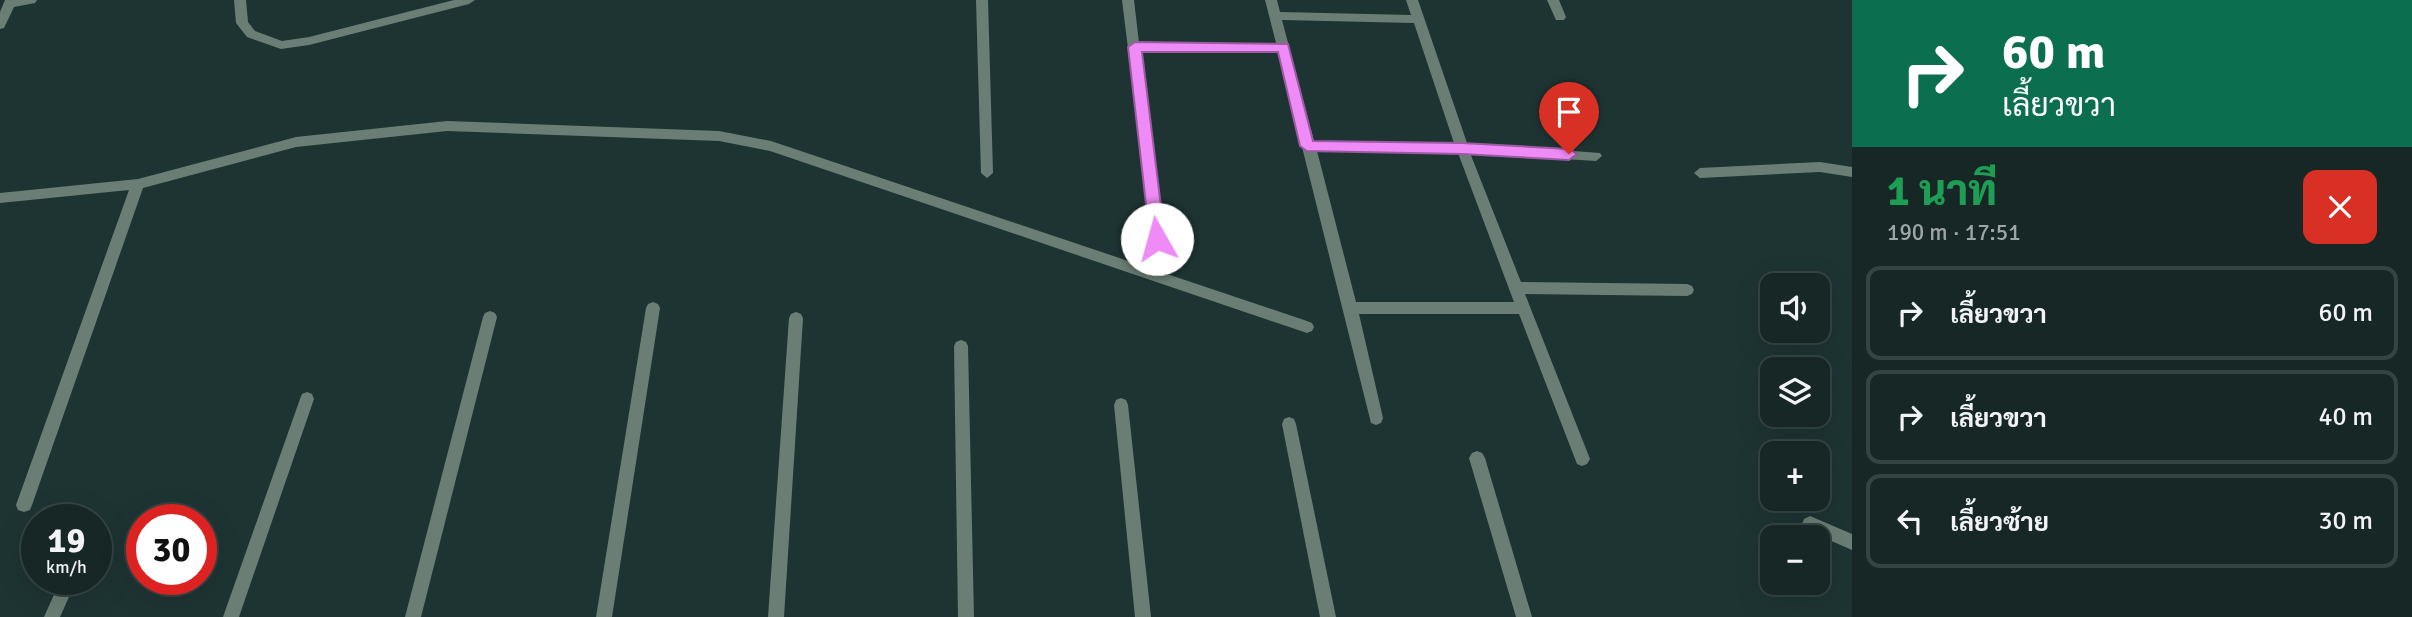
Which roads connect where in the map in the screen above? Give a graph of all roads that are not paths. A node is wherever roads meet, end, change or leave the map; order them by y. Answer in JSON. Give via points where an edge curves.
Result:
{"nodes":[{"id":1,"x":31,"y":0,"type":"edge"},
{"id":2,"x":240,"y":0,"type":"edge"},
{"id":3,"x":469,"y":0,"type":"edge"},
{"id":4,"x":982,"y":0,"type":"edge"},
{"id":5,"x":1128,"y":0,"type":"edge"},
{"id":6,"x":1271,"y":0,"type":"edge"},
{"id":7,"x":1412,"y":0,"type":"edge"},
{"id":8,"x":1553,"y":0,"type":"edge"},
{"id":9,"x":10,"y":2,"type":"edge"},
{"id":10,"x":1275,"y":16,"type":"junction"},
{"id":11,"x":1560,"y":17,"type":"dead end"},
{"id":12,"x":1419,"y":19,"type":"junction"},
{"id":13,"x":0,"y":25,"type":"edge"},
{"id":14,"x":1135,"y":47,"type":"junction"},
{"id":15,"x":1283,"y":47,"type":"junction"},
{"id":16,"x":1307,"y":146,"type":"junction"},
{"id":17,"x":1462,"y":148,"type":"junction"},
{"id":18,"x":1596,"y":156,"type":"dead end"},
{"id":19,"x":1852,"y":172,"type":"edge"},
{"id":20,"x":986,"y":173,"type":"dead end"},
{"id":21,"x":1700,"y":173,"type":"dead end"},
{"id":22,"x":138,"y":184,"type":"junction"},
{"id":23,"x":0,"y":198,"type":"edge"},
{"id":24,"x":1157,"y":239,"type":"dead end"},
{"id":25,"x":1514,"y":288,"type":"junction"},
{"id":26,"x":1687,"y":290,"type":"dead end"},
{"id":27,"x":653,"y":308,"type":"dead end"},
{"id":28,"x":1351,"y":308,"type":"junction"},
{"id":29,"x":1522,"y":308,"type":"junction"},
{"id":30,"x":491,"y":317,"type":"dead end"},
{"id":31,"x":796,"y":318,"type":"dead end"},
{"id":32,"x":1307,"y":327,"type":"dead end"},
{"id":33,"x":961,"y":346,"type":"dead end"},
{"id":34,"x":307,"y":399,"type":"dead end"},
{"id":35,"x":1121,"y":405,"type":"dead end"},
{"id":36,"x":1376,"y":418,"type":"dead end"},
{"id":37,"x":1289,"y":424,"type":"dead end"},
{"id":38,"x":1477,"y":458,"type":"dead end"},
{"id":39,"x":1582,"y":459,"type":"dead end"},
{"id":40,"x":24,"y":504,"type":"edge"},
{"id":41,"x":1810,"y":524,"type":"dead end"},
{"id":42,"x":1852,"y":542,"type":"edge"},
{"id":43,"x":62,"y":595,"type":"edge"},
{"id":44,"x":52,"y":617,"type":"edge"},
{"id":45,"x":231,"y":617,"type":"edge"},
{"id":46,"x":413,"y":617,"type":"edge"},
{"id":47,"x":604,"y":617,"type":"edge"},
{"id":48,"x":776,"y":617,"type":"edge"},
{"id":49,"x":966,"y":617,"type":"edge"},
{"id":50,"x":1143,"y":617,"type":"edge"},
{"id":51,"x":1328,"y":617,"type":"edge"},
{"id":52,"x":1524,"y":617,"type":"edge"}],
"edges":[{"from":1,"to":9,"type":"street"},
{"from":2,"to":3,"type":"street","via":[[242,23],[251,34],[281,45]]},
{"from":4,"to":20,"type":"street"},
{"from":5,"to":14,"type":"street"},
{"from":6,"to":10,"type":"street"},
{"from":7,"to":12,"type":"street"},
{"from":8,"to":11,"type":"street"},
{"from":9,"to":13,"type":"street"},
{"from":10,"to":12,"type":"street"},
{"from":10,"to":15,"type":"street"},
{"from":12,"to":17,"type":"street"},
{"from":14,"to":15,"type":"street"},
{"from":14,"to":24,"type":"street"},
{"from":15,"to":16,"type":"street"},
{"from":16,"to":17,"type":"street"},
{"from":16,"to":28,"type":"street"},
{"from":17,"to":18,"type":"street"},
{"from":17,"to":25,"type":"street"},
{"from":19,"to":21,"type":"street","via":[[1820,167]]},
{"from":22,"to":23,"type":"street"},
{"from":22,"to":32,"type":"street","via":[[296,142],[447,126],[719,136],[782,150]]},
{"from":22,"to":40,"type":"street"},
{"from":25,"to":26,"type":"street"},
{"from":25,"to":29,"type":"street"},
{"from":27,"to":47,"type":"street"},
{"from":28,"to":29,"type":"street"},
{"from":28,"to":36,"type":"street"},
{"from":29,"to":39,"type":"street"},
{"from":30,"to":46,"type":"street"},
{"from":31,"to":48,"type":"street"},
{"from":33,"to":49,"type":"street"},
{"from":34,"to":45,"type":"street"},
{"from":35,"to":50,"type":"street"},
{"from":37,"to":51,"type":"street"},
{"from":38,"to":52,"type":"street"},
{"from":41,"to":42,"type":"street"},
{"from":43,"to":44,"type":"street"}]}
